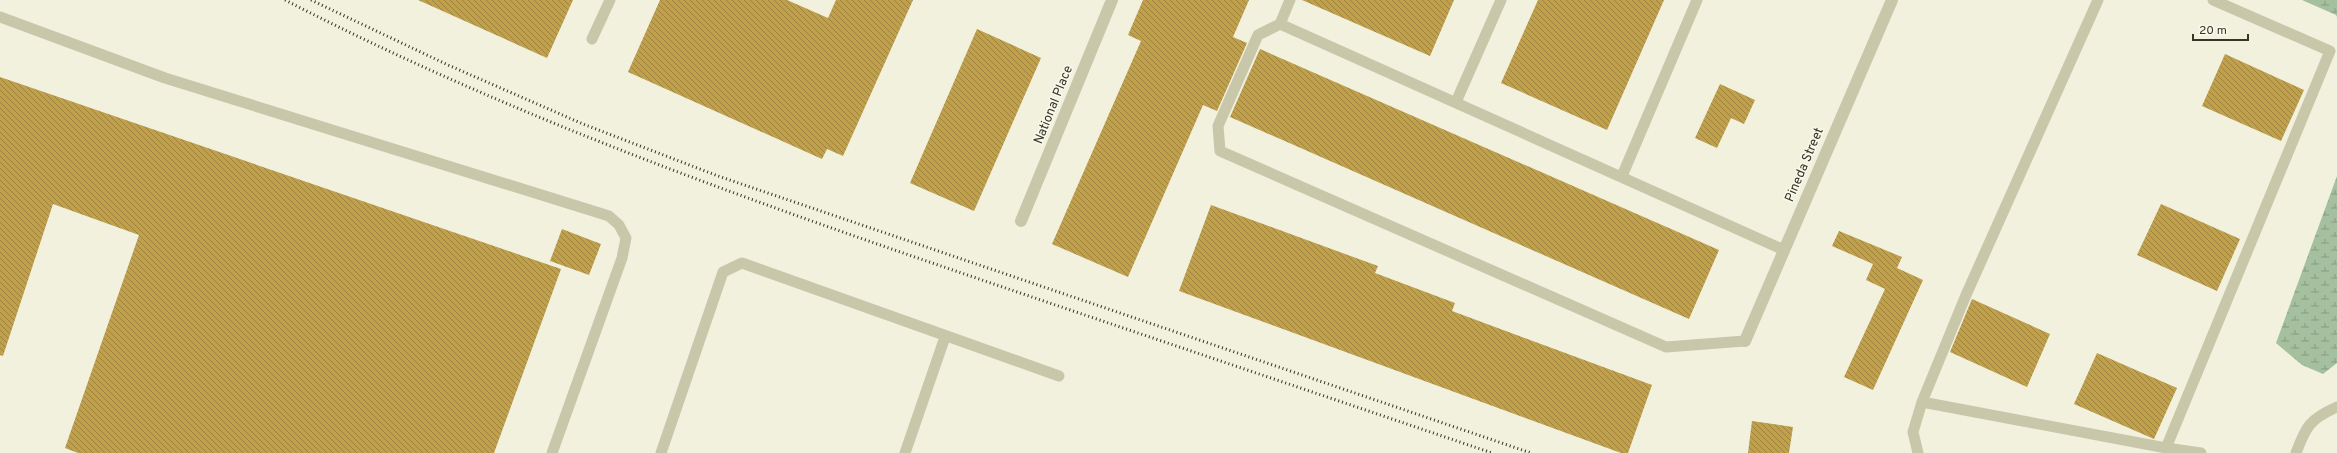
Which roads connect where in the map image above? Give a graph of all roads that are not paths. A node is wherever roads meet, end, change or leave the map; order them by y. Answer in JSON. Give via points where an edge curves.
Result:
{"nodes":[{"id":1,"x":610,"y":0,"type":"edge"},
{"id":2,"x":1290,"y":0,"type":"edge"},
{"id":3,"x":1501,"y":0,"type":"edge"},
{"id":4,"x":1697,"y":0,"type":"edge"},
{"id":5,"x":1892,"y":0,"type":"edge"},
{"id":6,"x":2098,"y":0,"type":"edge"},
{"id":7,"x":2213,"y":0,"type":"edge"},
{"id":8,"x":1108,"y":1,"type":"edge"},
{"id":9,"x":0,"y":17,"type":"edge"},
{"id":10,"x":1280,"y":24,"type":"junction"},
{"id":11,"x":592,"y":39,"type":"dead end"},
{"id":12,"x":1456,"y":102,"type":"junction"},
{"id":13,"x":1622,"y":176,"type":"junction"},
{"id":14,"x":1021,"y":221,"type":"dead end"},
{"id":15,"x":1784,"y":250,"type":"junction"},
{"id":16,"x":945,"y":337,"type":"junction"},
{"id":17,"x":1745,"y":341,"type":"joint"},
{"id":18,"x":1058,"y":376,"type":"dead end"},
{"id":19,"x":1922,"y":402,"type":"junction"},
{"id":20,"x":2337,"y":408,"type":"edge"},
{"id":21,"x":2166,"y":448,"type":"junction"},
{"id":22,"x":552,"y":453,"type":"edge"},
{"id":23,"x":661,"y":453,"type":"edge"},
{"id":24,"x":905,"y":453,"type":"edge"},
{"id":25,"x":1918,"y":453,"type":"edge"},
{"id":26,"x":2201,"y":453,"type":"edge"},
{"id":27,"x":2296,"y":453,"type":"edge"}],
"edges":[{"from":1,"to":11,"type":"lane"},
{"from":2,"to":10,"type":"lane"},
{"from":3,"to":12,"type":"lane"},
{"from":4,"to":13,"type":"lane"},
{"from":5,"to":15,"type":"street","name":"Pineda Street"},
{"from":6,"to":19,"type":"lane","via":[[1966,295]]},
{"from":7,"to":21,"type":"lane","via":[[2330,52]]},
{"from":8,"to":14,"type":"street","name":"National Place"},
{"from":9,"to":22,"type":"lane","via":[[165,78],[609,216],[619,225],[626,238],[622,258]]},
{"from":10,"to":12,"type":"lane"},
{"from":10,"to":17,"type":"lane","via":[[1258,35],[1218,126],[1220,151],[1666,347]]},
{"from":12,"to":13,"type":"lane"},
{"from":13,"to":15,"type":"lane"},
{"from":15,"to":17,"type":"street","name":"Pineda Street"},
{"from":16,"to":18,"type":"lane"},
{"from":16,"to":23,"type":"lane","via":[[742,263],[723,272]]},
{"from":16,"to":24,"type":"lane"},
{"from":19,"to":21,"type":"lane"},
{"from":19,"to":25,"type":"lane","via":[[1913,432]]},
{"from":20,"to":27,"type":"lane","via":[[2317,416],[2303,435]]},
{"from":21,"to":26,"type":"lane"}]}
